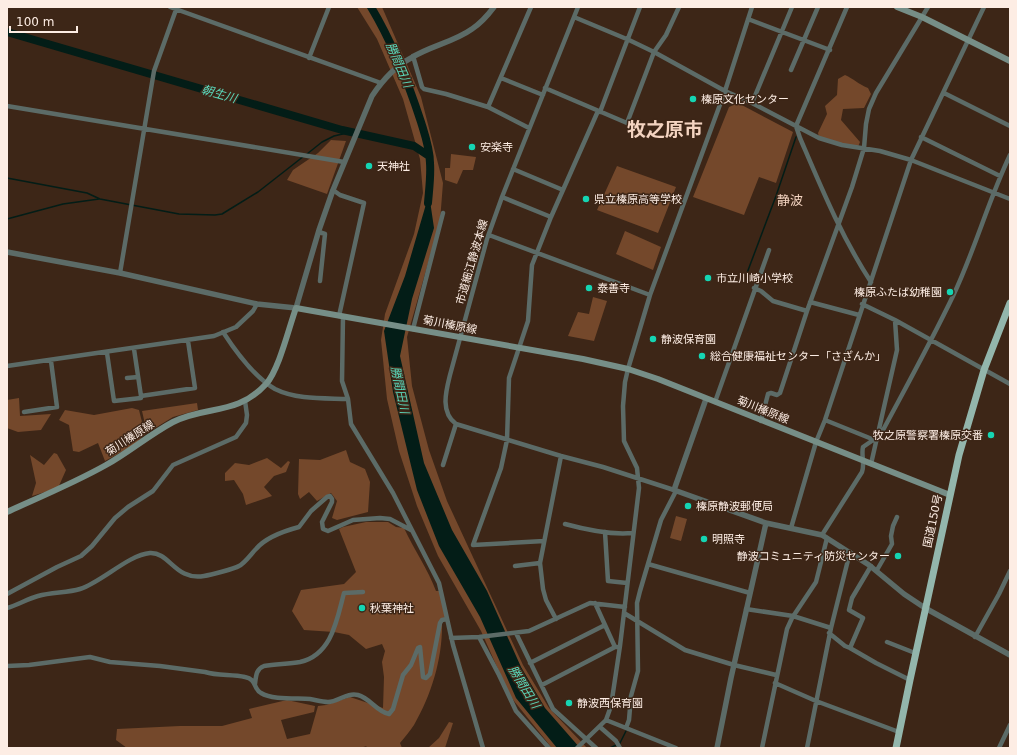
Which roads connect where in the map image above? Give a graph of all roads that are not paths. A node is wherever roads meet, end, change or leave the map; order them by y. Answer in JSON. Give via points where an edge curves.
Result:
{"nodes":[{"id":1,"x":170,"y":7,"type":"edge"},
{"id":2,"x":329,"y":7,"type":"edge"},
{"id":3,"x":494,"y":7,"type":"edge"},
{"id":4,"x":531,"y":7,"type":"edge"},
{"id":5,"x":578,"y":7,"type":"edge"},
{"id":6,"x":640,"y":7,"type":"edge"},
{"id":7,"x":679,"y":7,"type":"edge"},
{"id":8,"x":752,"y":7,"type":"edge"},
{"id":9,"x":792,"y":7,"type":"edge"},
{"id":10,"x":818,"y":7,"type":"edge"},
{"id":11,"x":847,"y":7,"type":"edge"},
{"id":12,"x":899,"y":7,"type":"edge"},
{"id":13,"x":928,"y":7,"type":"edge"},
{"id":14,"x":984,"y":7,"type":"edge"},
{"id":15,"x":177,"y":8,"type":"edge"},
{"id":16,"x":574,"y":17,"type":"junction"},
{"id":17,"x":922,"y":17,"type":"junction"},
{"id":18,"x":748,"y":19,"type":"junction"},
{"id":19,"x":782,"y":32,"type":"junction"},
{"id":20,"x":628,"y":40,"type":"junction"},
{"id":21,"x":804,"y":40,"type":"junction"},
{"id":22,"x":969,"y":41,"type":"junction"},
{"id":23,"x":830,"y":50,"type":"junction"},
{"id":24,"x":654,"y":52,"type":"junction"},
{"id":25,"x":309,"y":58,"type":"junction"},
{"id":26,"x":411,"y":58,"type":"junction"},
{"id":27,"x":1010,"y":61,"type":"edge"},
{"id":28,"x":791,"y":70,"type":"dead end"},
{"id":29,"x":501,"y":78,"type":"junction"},
{"id":30,"x":382,"y":82,"type":"junction"},
{"id":31,"x":545,"y":88,"type":"junction"},
{"id":32,"x":725,"y":90,"type":"junction"},
{"id":33,"x":944,"y":93,"type":"junction"},
{"id":34,"x":543,"y":95,"type":"junction"},
{"id":35,"x":752,"y":103,"type":"junction"},
{"id":36,"x":7,"y":106,"type":"edge"},
{"id":37,"x":488,"y":107,"type":"junction"},
{"id":38,"x":599,"y":112,"type":"junction"},
{"id":39,"x":796,"y":126,"type":"junction"},
{"id":40,"x":1010,"y":126,"type":"edge"},
{"id":41,"x":529,"y":128,"type":"junction"},
{"id":42,"x":144,"y":129,"type":"junction"},
{"id":43,"x":921,"y":137,"type":"junction"},
{"id":44,"x":864,"y":148,"type":"junction"},
{"id":45,"x":1010,"y":155,"type":"edge"},
{"id":46,"x":911,"y":160,"type":"junction"},
{"id":47,"x":344,"y":162,"type":"junction"},
{"id":48,"x":513,"y":169,"type":"junction"},
{"id":49,"x":1000,"y":176,"type":"junction"},
{"id":50,"x":333,"y":190,"type":"junction"},
{"id":51,"x":563,"y":190,"type":"junction"},
{"id":52,"x":994,"y":193,"type":"junction"},
{"id":53,"x":502,"y":196,"type":"junction"},
{"id":54,"x":1010,"y":199,"type":"edge"},
{"id":55,"x":443,"y":213,"type":"dead end"},
{"id":56,"x":551,"y":217,"type":"junction"},
{"id":57,"x":838,"y":225,"type":"junction"},
{"id":58,"x":319,"y":232,"type":"junction"},
{"id":59,"x":489,"y":235,"type":"junction"},
{"id":60,"x":769,"y":250,"type":"dead end"},
{"id":61,"x":7,"y":252,"type":"edge"},
{"id":62,"x":536,"y":253,"type":"junction"},
{"id":63,"x":120,"y":273,"type":"junction"},
{"id":64,"x":320,"y":281,"type":"dead end"},
{"id":65,"x":871,"y":282,"type":"junction"},
{"id":66,"x":754,"y":288,"type":"junction"},
{"id":67,"x":650,"y":295,"type":"junction"},
{"id":68,"x":810,"y":302,"type":"junction"},
{"id":69,"x":1010,"y":303,"type":"edge"},
{"id":70,"x":257,"y":304,"type":"junction"},
{"id":71,"x":862,"y":304,"type":"junction"},
{"id":72,"x":296,"y":308,"type":"junction"},
{"id":73,"x":807,"y":311,"type":"junction"},
{"id":74,"x":859,"y":315,"type":"junction"},
{"id":75,"x":341,"y":316,"type":"junction"},
{"id":76,"x":895,"y":320,"type":"junction"},
{"id":77,"x":413,"y":328,"type":"junction"},
{"id":78,"x":223,"y":332,"type":"junction"},
{"id":79,"x":460,"y":338,"type":"junction"},
{"id":80,"x":931,"y":340,"type":"junction"},
{"id":81,"x":188,"y":341,"type":"junction"},
{"id":82,"x":518,"y":348,"type":"junction"},
{"id":83,"x":134,"y":349,"type":"junction"},
{"id":84,"x":107,"y":353,"type":"junction"},
{"id":85,"x":51,"y":361,"type":"junction"},
{"id":86,"x":7,"y":366,"type":"edge"},
{"id":87,"x":628,"y":369,"type":"junction"},
{"id":88,"x":984,"y":370,"type":"junction"},
{"id":89,"x":138,"y":377,"type":"junction"},
{"id":90,"x":127,"y":378,"type":"dead end"},
{"id":91,"x":268,"y":383,"type":"junction"},
{"id":92,"x":1010,"y":384,"type":"edge"},
{"id":93,"x":141,"y":396,"type":"junction"},
{"id":94,"x":348,"y":399,"type":"junction"},
{"id":95,"x":706,"y":399,"type":"junction"},
{"id":96,"x":245,"y":401,"type":"junction"},
{"id":97,"x":715,"y":402,"type":"junction"},
{"id":98,"x":24,"y":412,"type":"dead end"},
{"id":99,"x":761,"y":420,"type":"junction"},
{"id":100,"x":825,"y":420,"type":"junction"},
{"id":101,"x":456,"y":424,"type":"junction"},
{"id":102,"x":875,"y":437,"type":"junction"},
{"id":103,"x":507,"y":440,"type":"junction"},
{"id":104,"x":816,"y":442,"type":"junction"},
{"id":105,"x":561,"y":456,"type":"junction"},
{"id":106,"x":864,"y":461,"type":"junction"},
{"id":107,"x":871,"y":464,"type":"junction"},
{"id":108,"x":444,"y":465,"type":"dead end"},
{"id":109,"x":639,"y":478,"type":"junction"},
{"id":110,"x":675,"y":491,"type":"junction"},
{"id":111,"x":950,"y":495,"type":"junction"},
{"id":112,"x":7,"y":512,"type":"edge"},
{"id":113,"x":897,"y":517,"type":"dead end"},
{"id":114,"x":766,"y":522,"type":"junction"},
{"id":115,"x":565,"y":524,"type":"dead end"},
{"id":116,"x":791,"y":528,"type":"junction"},
{"id":117,"x":411,"y":530,"type":"junction"},
{"id":118,"x":605,"y":532,"type":"junction"},
{"id":119,"x":632,"y":533,"type":"junction"},
{"id":120,"x":822,"y":535,"type":"junction"},
{"id":121,"x":827,"y":538,"type":"junction"},
{"id":122,"x":544,"y":541,"type":"junction"},
{"id":123,"x":850,"y":552,"type":"junction"},
{"id":124,"x":540,"y":563,"type":"junction"},
{"id":125,"x":648,"y":564,"type":"junction"},
{"id":126,"x":514,"y":566,"type":"dead end"},
{"id":127,"x":871,"y":566,"type":"junction"},
{"id":128,"x":876,"y":570,"type":"junction"},
{"id":129,"x":1010,"y":571,"type":"edge"},
{"id":130,"x":627,"y":583,"type":"junction"},
{"id":131,"x":363,"y":592,"type":"dead end"},
{"id":132,"x":750,"y":593,"type":"junction"},
{"id":133,"x":7,"y":594,"type":"edge"},
{"id":134,"x":595,"y":603,"type":"junction"},
{"id":135,"x":625,"y":607,"type":"junction"},
{"id":136,"x":7,"y":608,"type":"edge"},
{"id":137,"x":925,"y":608,"type":"junction"},
{"id":138,"x":746,"y":609,"type":"junction"},
{"id":139,"x":624,"y":613,"type":"junction"},
{"id":140,"x":793,"y":616,"type":"junction"},
{"id":141,"x":447,"y":619,"type":"junction"},
{"id":142,"x":556,"y":619,"type":"junction"},
{"id":143,"x":638,"y":622,"type":"junction"},
{"id":144,"x":605,"y":625,"type":"junction"},
{"id":145,"x":831,"y":628,"type":"junction"},
{"id":146,"x":829,"y":633,"type":"junction"},
{"id":147,"x":515,"y":634,"type":"junction"},
{"id":148,"x":479,"y":637,"type":"junction"},
{"id":149,"x":975,"y":637,"type":"junction"},
{"id":150,"x":451,"y":638,"type":"junction"},
{"id":151,"x":887,"y":642,"type":"dead end"},
{"id":152,"x":617,"y":647,"type":"junction"},
{"id":153,"x":850,"y":648,"type":"junction"},
{"id":154,"x":915,"y":653,"type":"junction"},
{"id":155,"x":1010,"y":655,"type":"edge"},
{"id":156,"x":530,"y":663,"type":"junction"},
{"id":157,"x":734,"y":665,"type":"junction"},
{"id":158,"x":7,"y":666,"type":"edge"},
{"id":159,"x":776,"y":675,"type":"junction"},
{"id":160,"x":910,"y":680,"type":"junction"},
{"id":161,"x":775,"y":683,"type":"junction"},
{"id":162,"x":255,"y":684,"type":"junction"},
{"id":163,"x":542,"y":685,"type":"junction"},
{"id":164,"x":816,"y":701,"type":"junction"},
{"id":165,"x":606,"y":720,"type":"junction"},
{"id":166,"x":1010,"y":725,"type":"edge"},
{"id":167,"x":600,"y":727,"type":"junction"},
{"id":168,"x":626,"y":728,"type":"junction"},
{"id":169,"x":899,"y":732,"type":"junction"},
{"id":170,"x":587,"y":739,"type":"junction"},
{"id":171,"x":620,"y":747,"type":"edge"},
{"id":172,"x":483,"y":748,"type":"edge"},
{"id":173,"x":549,"y":748,"type":"edge"},
{"id":174,"x":577,"y":748,"type":"edge"},
{"id":175,"x":596,"y":748,"type":"edge"},
{"id":176,"x":676,"y":748,"type":"edge"},
{"id":177,"x":717,"y":748,"type":"edge"},
{"id":178,"x":762,"y":748,"type":"edge"},
{"id":179,"x":807,"y":748,"type":"edge"},
{"id":180,"x":896,"y":748,"type":"edge"},
{"id":181,"x":999,"y":748,"type":"edge"}],
"edges":[{"from":1,"to":15,"type":"street"},
{"from":2,"to":25,"type":"street"},
{"from":3,"to":26,"type":"street","via":[[472,29]]},
{"from":4,"to":29,"type":"street"},
{"from":5,"to":16,"type":"street","name":"市道細江静波本線"},
{"from":6,"to":20,"type":"street"},
{"from":7,"to":24,"type":"street","via":[[666,35]]},
{"from":8,"to":18,"type":"street"},
{"from":9,"to":19,"type":"street"},
{"from":10,"to":21,"type":"street"},
{"from":11,"to":23,"type":"street"},
{"from":12,"to":17,"type":"main road"},
{"from":13,"to":17,"type":"street"},
{"from":14,"to":22,"type":"street"},
{"from":15,"to":25,"type":"street"},
{"from":15,"to":42,"type":"street","via":[[154,71]]},
{"from":16,"to":20,"type":"street"},
{"from":16,"to":31,"type":"street","name":"市道細江静波本線"},
{"from":17,"to":22,"type":"main road"},
{"from":17,"to":44,"type":"street","via":[[876,93],[869,109]]},
{"from":18,"to":19,"type":"street"},
{"from":18,"to":32,"type":"street"},
{"from":19,"to":21,"type":"street"},
{"from":19,"to":35,"type":"street"},
{"from":20,"to":24,"type":"street"},
{"from":20,"to":38,"type":"street"},
{"from":21,"to":23,"type":"street"},
{"from":21,"to":28,"type":"street"},
{"from":22,"to":27,"type":"main road"},
{"from":22,"to":33,"type":"street"},
{"from":23,"to":39,"type":"street"},
{"from":24,"to":32,"type":"street"},
{"from":24,"to":38,"type":"street","via":[[627,123]]},
{"from":25,"to":30,"type":"street"},
{"from":26,"to":30,"type":"street","via":[[394,69]]},
{"from":26,"to":37,"type":"street","via":[[424,89]]},
{"from":29,"to":34,"type":"street"},
{"from":29,"to":37,"type":"street"},
{"from":30,"to":47,"type":"street","via":[[372,96]]},
{"from":31,"to":34,"type":"street","name":"市道細江静波本線"},
{"from":31,"to":38,"type":"street"},
{"from":32,"to":35,"type":"street"},
{"from":32,"to":67,"type":"street"},
{"from":33,"to":40,"type":"street"},
{"from":33,"to":43,"type":"street"},
{"from":34,"to":41,"type":"street","name":"市道細江静波本線"},
{"from":35,"to":39,"type":"street"},
{"from":36,"to":42,"type":"street"},
{"from":37,"to":41,"type":"street"},
{"from":38,"to":51,"type":"street"},
{"from":39,"to":44,"type":"street","via":[[819,138]]},
{"from":39,"to":57,"type":"street"},
{"from":41,"to":48,"type":"street","name":"市道細江静波本線"},
{"from":42,"to":47,"type":"street"},
{"from":42,"to":63,"type":"street"},
{"from":43,"to":46,"type":"street"},
{"from":43,"to":49,"type":"street"},
{"from":44,"to":46,"type":"street"},
{"from":44,"to":57,"type":"street"},
{"from":45,"to":49,"type":"street"},
{"from":46,"to":52,"type":"street"},
{"from":46,"to":65,"type":"street"},
{"from":47,"to":50,"type":"street"},
{"from":48,"to":51,"type":"street"},
{"from":48,"to":53,"type":"street","name":"市道細江静波本線"},
{"from":49,"to":52,"type":"street"},
{"from":50,"to":58,"type":"street"},
{"from":50,"to":75,"type":"street","via":[[364,203]]},
{"from":51,"to":56,"type":"street"},
{"from":52,"to":54,"type":"street"},
{"from":52,"to":80,"type":"street","via":[[953,296]]},
{"from":53,"to":56,"type":"street"},
{"from":53,"to":59,"type":"street","name":"市道細江静波本線"},
{"from":55,"to":77,"type":"street"},
{"from":56,"to":62,"type":"street"},
{"from":57,"to":65,"type":"street"},
{"from":57,"to":68,"type":"street"},
{"from":58,"to":64,"type":"street","via":[[325,234]]},
{"from":58,"to":72,"type":"street"},
{"from":59,"to":62,"type":"street"},
{"from":59,"to":79,"type":"street","name":"市道細江静波本線"},
{"from":60,"to":66,"type":"street"},
{"from":61,"to":63,"type":"street"},
{"from":62,"to":67,"type":"street"},
{"from":62,"to":82,"type":"street","via":[[532,265],[528,321]]},
{"from":63,"to":70,"type":"street"},
{"from":65,"to":71,"type":"street"},
{"from":66,"to":73,"type":"street","via":[[773,300]]},
{"from":66,"to":97,"type":"street"},
{"from":67,"to":87,"type":"street"},
{"from":68,"to":73,"type":"street"},
{"from":68,"to":74,"type":"street"},
{"from":69,"to":88,"type":"highway","name":"国道150号"},
{"from":70,"to":72,"type":"street"},
{"from":70,"to":78,"type":"street","via":[[236,327]]},
{"from":71,"to":74,"type":"street"},
{"from":71,"to":76,"type":"street"},
{"from":72,"to":75,"type":"main road","name":"菊川榛原線"},
{"from":72,"to":91,"type":"main road","name":"菊川榛原線","via":[[276,370]]},
{"from":73,"to":99,"type":"street","via":[[780,393],[768,394]]},
{"from":74,"to":100,"type":"street"},
{"from":75,"to":77,"type":"main road","name":"菊川榛原線"},
{"from":75,"to":94,"type":"street","via":[[342,381]]},
{"from":76,"to":80,"type":"street"},
{"from":76,"to":102,"type":"street","via":[[897,350]]},
{"from":77,"to":79,"type":"main road","name":"菊川榛原線"},
{"from":78,"to":81,"type":"street"},
{"from":78,"to":91,"type":"street","via":[[254,372]]},
{"from":79,"to":82,"type":"main road","name":"菊川榛原線"},
{"from":79,"to":101,"type":"street","name":"市道細江静波本線","via":[[445,398],[449,418]]},
{"from":80,"to":88,"type":"street"},
{"from":80,"to":102,"type":"street","via":[[882,432]]},
{"from":81,"to":83,"type":"street"},
{"from":81,"to":93,"type":"street","via":[[195,388]]},
{"from":82,"to":87,"type":"main road","name":"菊川榛原線"},
{"from":82,"to":103,"type":"street","via":[[509,378]]},
{"from":83,"to":84,"type":"street"},
{"from":83,"to":89,"type":"street"},
{"from":84,"to":85,"type":"street"},
{"from":84,"to":93,"type":"street","via":[[114,401]]},
{"from":85,"to":86,"type":"street"},
{"from":85,"to":98,"type":"street","via":[[57,407]]},
{"from":87,"to":95,"type":"main road","name":"菊川榛原線"},
{"from":87,"to":109,"type":"street","via":[[623,406],[624,441]]},
{"from":88,"to":92,"type":"street"},
{"from":88,"to":111,"type":"highway","name":"国道150号"},
{"from":89,"to":90,"type":"street"},
{"from":89,"to":93,"type":"street"},
{"from":91,"to":94,"type":"street","via":[[276,389],[295,395]]},
{"from":91,"to":96,"type":"main road","name":"菊川榛原線"},
{"from":94,"to":117,"type":"street","via":[[351,424],[393,493]]},
{"from":95,"to":97,"type":"main road","name":"菊川榛原線"},
{"from":95,"to":110,"type":"street"},
{"from":96,"to":112,"type":"main road","name":"菊川榛原線","via":[[178,420],[106,465]]},
{"from":96,"to":133,"type":"street","via":[[246,423],[236,437],[173,465],[153,491],[115,518],[81,556]]},
{"from":97,"to":99,"type":"main road","name":"菊川榛原線"},
{"from":99,"to":104,"type":"main road","name":"菊川榛原線"},
{"from":100,"to":102,"type":"street"},
{"from":100,"to":104,"type":"street"},
{"from":101,"to":103,"type":"street"},
{"from":101,"to":108,"type":"street"},
{"from":102,"to":106,"type":"street","via":[[862,449]]},
{"from":102,"to":107,"type":"street"},
{"from":103,"to":105,"type":"street"},
{"from":103,"to":122,"type":"street","via":[[501,468],[473,545]]},
{"from":104,"to":106,"type":"main road","name":"菊川榛原線"},
{"from":104,"to":116,"type":"street"},
{"from":105,"to":109,"type":"street"},
{"from":105,"to":122,"type":"street"},
{"from":106,"to":107,"type":"main road","name":"菊川榛原線"},
{"from":106,"to":120,"type":"street","via":[[862,472]]},
{"from":107,"to":111,"type":"main road","name":"菊川榛原線"},
{"from":109,"to":110,"type":"street"},
{"from":109,"to":119,"type":"street"},
{"from":110,"to":114,"type":"street"},
{"from":110,"to":125,"type":"street","via":[[661,520]]},
{"from":111,"to":137,"type":"highway","name":"国道150号"},
{"from":113,"to":128,"type":"street","via":[[891,536],[892,544]]},
{"from":114,"to":116,"type":"street"},
{"from":114,"to":132,"type":"street"},
{"from":115,"to":118,"type":"street"},
{"from":116,"to":120,"type":"street"},
{"from":117,"to":136,"type":"street","via":[[390,519],[380,518],[352,520],[328,531],[323,529],[322,522],[332,502],[330,496],[311,510],[299,527],[266,541],[240,566],[192,577],[174,568],[166,559],[151,553],[80,589],[38,596]]},
{"from":117,"to":141,"type":"street","via":[[439,583]]},
{"from":118,"to":119,"type":"street"},
{"from":118,"to":130,"type":"street","via":[[608,581]]},
{"from":119,"to":130,"type":"street"},
{"from":120,"to":121,"type":"street"},
{"from":121,"to":123,"type":"street"},
{"from":121,"to":140,"type":"street","via":[[816,582]]},
{"from":122,"to":124,"type":"street"},
{"from":123,"to":127,"type":"street"},
{"from":123,"to":145,"type":"street"},
{"from":124,"to":126,"type":"street"},
{"from":124,"to":142,"type":"street","via":[[542,589]]},
{"from":125,"to":132,"type":"street"},
{"from":125,"to":143,"type":"street","via":[[637,603]]},
{"from":127,"to":128,"type":"street"},
{"from":127,"to":153,"type":"street","via":[[852,598],[849,610],[863,618]]},
{"from":128,"to":137,"type":"street"},
{"from":129,"to":149,"type":"street"},
{"from":130,"to":135,"type":"street"},
{"from":131,"to":162,"type":"street","via":[[344,593],[331,637],[318,653],[302,662],[264,666],[257,672]]},
{"from":132,"to":138,"type":"street"},
{"from":134,"to":135,"type":"street"},
{"from":134,"to":142,"type":"street"},
{"from":134,"to":144,"type":"street"},
{"from":135,"to":139,"type":"street"},
{"from":137,"to":149,"type":"street"},
{"from":137,"to":154,"type":"highway","name":"国道150号"},
{"from":138,"to":140,"type":"street"},
{"from":138,"to":157,"type":"street"},
{"from":139,"to":143,"type":"street"},
{"from":139,"to":152,"type":"street"},
{"from":140,"to":145,"type":"street"},
{"from":140,"to":159,"type":"street","via":[[787,629]]},
{"from":141,"to":150,"type":"street"},
{"from":141,"to":162,"type":"street","via":[[440,623],[430,674],[424,677],[420,647],[404,675],[389,714],[357,694],[329,702],[269,696],[261,694]]},
{"from":142,"to":147,"type":"street"},
{"from":143,"to":157,"type":"street","via":[[685,650]]},
{"from":143,"to":168,"type":"street","via":[[638,671]]},
{"from":144,"to":152,"type":"street"},
{"from":144,"to":156,"type":"street"},
{"from":145,"to":146,"type":"street"},
{"from":146,"to":153,"type":"street"},
{"from":146,"to":164,"type":"street"},
{"from":147,"to":148,"type":"street"},
{"from":147,"to":156,"type":"street"},
{"from":148,"to":150,"type":"street"},
{"from":148,"to":173,"type":"street","via":[[516,711]]},
{"from":149,"to":155,"type":"street"},
{"from":150,"to":172,"type":"street"},
{"from":151,"to":154,"type":"street"},
{"from":152,"to":163,"type":"street"},
{"from":152,"to":165,"type":"street","via":[[611,706]]},
{"from":153,"to":160,"type":"street"},
{"from":154,"to":160,"type":"highway","name":"国道150号"},
{"from":156,"to":163,"type":"street"},
{"from":157,"to":159,"type":"street"},
{"from":157,"to":177,"type":"street"},
{"from":158,"to":162,"type":"street","via":[[90,657],[110,662],[246,677]]},
{"from":159,"to":161,"type":"street"},
{"from":160,"to":169,"type":"highway","name":"国道150号"},
{"from":161,"to":164,"type":"street"},
{"from":161,"to":178,"type":"street"},
{"from":163,"to":170,"type":"street","via":[[553,709]]},
{"from":164,"to":169,"type":"street"},
{"from":164,"to":179,"type":"street"},
{"from":165,"to":167,"type":"street"},
{"from":165,"to":168,"type":"street"},
{"from":166,"to":181,"type":"street"},
{"from":167,"to":170,"type":"street"},
{"from":167,"to":171,"type":"street"},
{"from":168,"to":176,"type":"street"},
{"from":169,"to":180,"type":"highway","name":"国道150号"},
{"from":170,"to":174,"type":"street"},
{"from":170,"to":175,"type":"street"}]}
